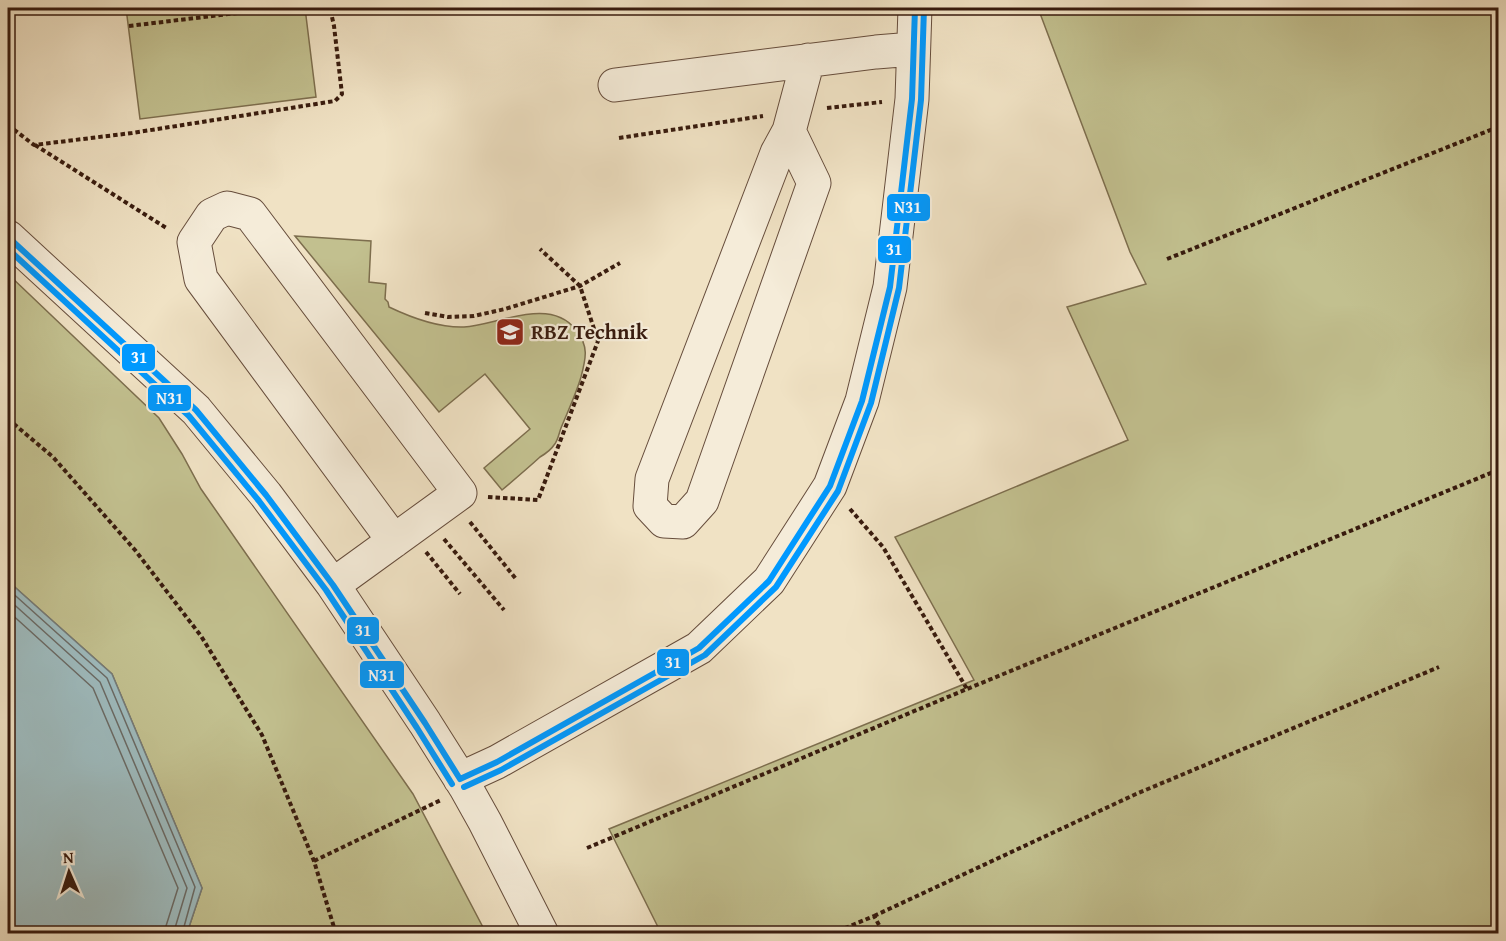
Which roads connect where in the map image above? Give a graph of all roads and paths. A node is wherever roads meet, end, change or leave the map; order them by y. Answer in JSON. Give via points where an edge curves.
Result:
{"nodes":[{"id":1,"x":279,"y":8,"type":"edge"},
{"id":2,"x":330,"y":8,"type":"edge"},
{"id":3,"x":915,"y":8,"type":"edge"},
{"id":4,"x":129,"y":26,"type":"dead end"},
{"id":5,"x":913,"y":50,"type":"junction"},
{"id":6,"x":808,"y":60,"type":"junction"},
{"id":7,"x":615,"y":85,"type":"dead end"},
{"id":8,"x":8,"y":126,"type":"edge"},
{"id":9,"x":1498,"y":127,"type":"edge"},
{"id":10,"x":789,"y":131,"type":"junction"},
{"id":11,"x":34,"y":145,"type":"junction"},
{"id":12,"x":169,"y":229,"type":"dead end"},
{"id":13,"x":8,"y":237,"type":"edge"},
{"id":14,"x":540,"y":249,"type":"dead end"},
{"id":15,"x":1167,"y":259,"type":"dead end"},
{"id":16,"x":620,"y":262,"type":"dead end"},
{"id":17,"x":580,"y":286,"type":"junction"},
{"id":18,"x":425,"y":313,"type":"dead end"},
{"id":19,"x":8,"y":419,"type":"edge"},
{"id":20,"x":1498,"y":470,"type":"edge"},
{"id":21,"x":830,"y":486,"type":"junction"},
{"id":22,"x":464,"y":506,"type":"junction"},
{"id":23,"x":401,"y":536,"type":"junction"},
{"id":24,"x":444,"y":539,"type":"dead end"},
{"id":25,"x":516,"y":579,"type":"dead end"},
{"id":26,"x":333,"y":585,"type":"junction"},
{"id":27,"x":460,"y":594,"type":"dead end"},
{"id":28,"x":504,"y":610,"type":"dead end"},
{"id":29,"x":1438,"y":667,"type":"dead end"},
{"id":30,"x":967,"y":689,"type":"junction"},
{"id":31,"x":463,"y":784,"type":"junction"},
{"id":32,"x":587,"y":848,"type":"dead end"},
{"id":33,"x":314,"y":861,"type":"junction"},
{"id":34,"x":874,"y":916,"type":"junction"},
{"id":35,"x":336,"y":933,"type":"edge"},
{"id":36,"x":542,"y":933,"type":"edge"},
{"id":37,"x":831,"y":933,"type":"edge"},
{"id":38,"x":884,"y":933,"type":"edge"}],
"edges":[{"from":1,"to":4,"type":"path"},
{"from":2,"to":11,"type":"path","via":[[342,94],[334,101]]},
{"from":3,"to":5,"type":"street"},
{"from":5,"to":6,"type":"street"},
{"from":5,"to":21,"type":"street","via":[[912,99],[890,287],[862,401]]},
{"from":6,"to":7,"type":"street"},
{"from":6,"to":10,"type":"street"},
{"from":8,"to":11,"type":"path"},
{"from":9,"to":15,"type":"path"},
{"from":10,"to":10,"type":"street","via":[[814,183],[702,501],[683,522],[664,521],[650,506],[652,479],[777,153]]},
{"from":11,"to":12,"type":"path"},
{"from":13,"to":26,"type":"street","via":[[196,410]]},
{"from":14,"to":17,"type":"path"},
{"from":16,"to":17,"type":"path"},
{"from":17,"to":18,"type":"path","via":[[474,316]]},
{"from":17,"to":22,"type":"path","via":[[598,341],[538,500],[490,498]]},
{"from":19,"to":33,"type":"path","via":[[53,458],[135,550],[201,636],[262,735]]},
{"from":20,"to":30,"type":"path"},
{"from":21,"to":30,"type":"path","via":[[883,547]]},
{"from":21,"to":31,"type":"street","via":[[769,581],[699,648]]},
{"from":22,"to":23,"type":"street"},
{"from":22,"to":23,"type":"street","via":[[250,214],[227,208],[212,215],[194,242],[201,279]]},
{"from":22,"to":25,"type":"path"},
{"from":23,"to":26,"type":"street"},
{"from":23,"to":27,"type":"path"},
{"from":24,"to":28,"type":"path"},
{"from":26,"to":31,"type":"street"},
{"from":29,"to":34,"type":"path","via":[[1136,794]]},
{"from":30,"to":32,"type":"path"},
{"from":31,"to":33,"type":"path"},
{"from":31,"to":36,"type":"street"},
{"from":33,"to":35,"type":"path"},
{"from":34,"to":37,"type":"path"},
{"from":34,"to":38,"type":"path"}]}
